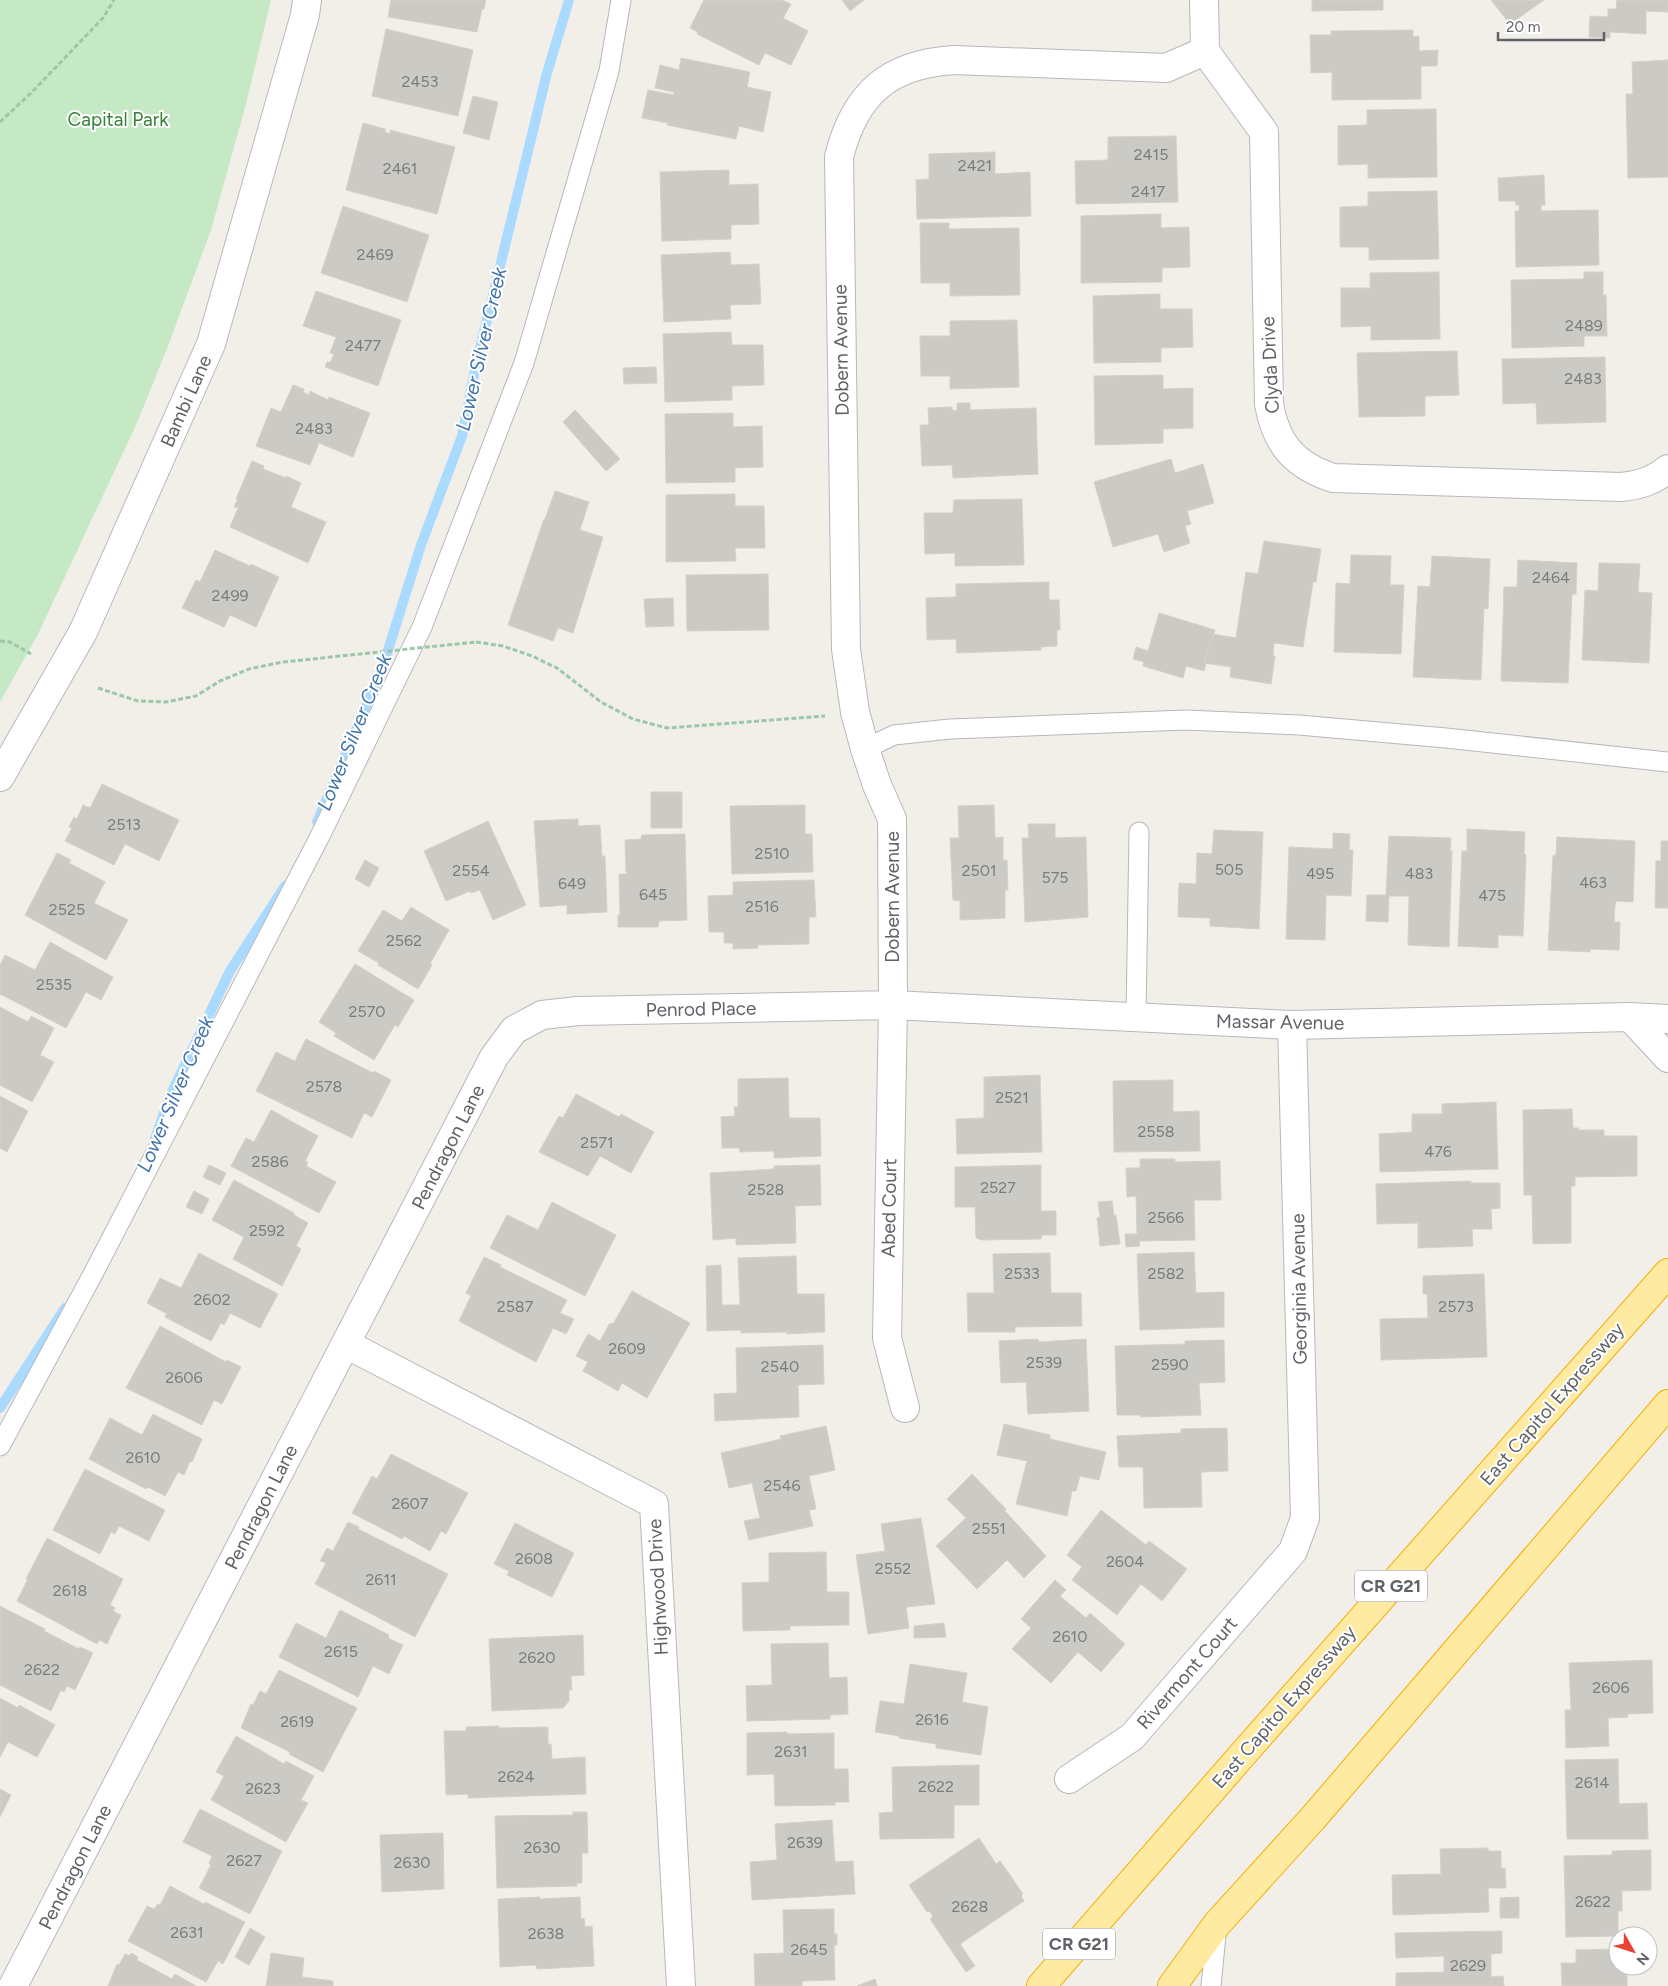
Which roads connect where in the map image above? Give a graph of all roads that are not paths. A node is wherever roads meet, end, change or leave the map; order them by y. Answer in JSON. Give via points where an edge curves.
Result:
{"nodes":[{"id":1,"x":307,"y":0,"type":"edge"},
{"id":2,"x":621,"y":0,"type":"edge"},
{"id":3,"x":1204,"y":0,"type":"edge"},
{"id":4,"x":1205,"y":51,"type":"junction"},
{"id":5,"x":1668,"y":469,"type":"edge"},
{"id":6,"x":865,"y":748,"type":"junction"},
{"id":7,"x":1668,"y":762,"type":"edge"},
{"id":8,"x":0,"y":777,"type":"edge"},
{"id":9,"x":1139,"y":832,"type":"dead end"},
{"id":10,"x":892,"y":1005,"type":"junction"},
{"id":11,"x":1136,"y":1017,"type":"junction"},
{"id":12,"x":1630,"y":1017,"type":"junction"},
{"id":13,"x":1668,"y":1018,"type":"edge"},
{"id":14,"x":1292,"y":1024,"type":"junction"},
{"id":15,"x":514,"y":1030,"type":"joint"},
{"id":16,"x":1668,"y":1058,"type":"edge"},
{"id":17,"x":1668,"y":1273,"type":"edge"},
{"id":18,"x":346,"y":1344,"type":"junction"},
{"id":19,"x":1668,"y":1404,"type":"edge"},
{"id":20,"x":905,"y":1408,"type":"dead end"},
{"id":21,"x":0,"y":1446,"type":"edge"},
{"id":22,"x":1292,"y":1551,"type":"joint"},
{"id":23,"x":1069,"y":1779,"type":"dead end"},
{"id":24,"x":1217,"y":1924,"type":"junction"},
{"id":25,"x":13,"y":1986,"type":"edge"},
{"id":26,"x":681,"y":1986,"type":"edge"},
{"id":27,"x":1041,"y":1986,"type":"edge"},
{"id":28,"x":1172,"y":1986,"type":"edge"},
{"id":29,"x":1211,"y":1986,"type":"edge"}],
"edges":[{"from":1,"to":8,"type":"street","name":"Bambi Lane","via":[[211,344],[83,632]]},
{"from":2,"to":21,"type":"lane","via":[[609,70],[524,363],[422,627],[320,836],[94,1274]]},
{"from":3,"to":4,"type":"street"},
{"from":4,"to":5,"type":"street","name":"Clyda Drive","via":[[1264,132],[1269,404],[1279,438],[1296,458],[1333,478],[1621,487],[1640,485]]},
{"from":4,"to":6,"type":"street","name":"Dobern Avenue","via":[[1166,68],[931,61],[889,78],[870,93],[845,134],[839,157],[838,181],[846,649],[855,712]]},
{"from":6,"to":7,"type":"lane","via":[[894,735],[950,729],[1186,720],[1299,725]]},
{"from":6,"to":10,"type":"street","name":"Dobern Avenue","via":[[892,819]]},
{"from":9,"to":11,"type":"lane"},
{"from":10,"to":11,"type":"street","name":"Massar Avenue"},
{"from":10,"to":15,"type":"street","name":"Penrod Place","via":[[578,1011],[542,1015]]},
{"from":10,"to":20,"type":"street","name":"Abed Court","via":[[887,1338]]},
{"from":11,"to":14,"type":"street","name":"Massar Avenue"},
{"from":12,"to":13,"type":"street","name":"Massar Avenue"},
{"from":12,"to":14,"type":"street","name":"Massar Avenue"},
{"from":12,"to":16,"type":"street"},
{"from":14,"to":22,"type":"street","name":"Georginia Avenue","via":[[1305,1518]]},
{"from":15,"to":18,"type":"street","name":"Pendragon Lane","via":[[494,1058]]},
{"from":17,"to":27,"type":"highway","name":"East Capitol Expressway","number":"CR G21"},
{"from":18,"to":25,"type":"street","name":"Pendragon Lane"},
{"from":18,"to":26,"type":"street","name":"Highwood Drive","via":[[654,1504]]},
{"from":19,"to":24,"type":"highway","via":[[1321,1810]]},
{"from":22,"to":23,"type":"street","name":"Rivermont Court","via":[[1132,1737]]},
{"from":24,"to":28,"type":"highway"},
{"from":24,"to":29,"type":"lane"}]}
